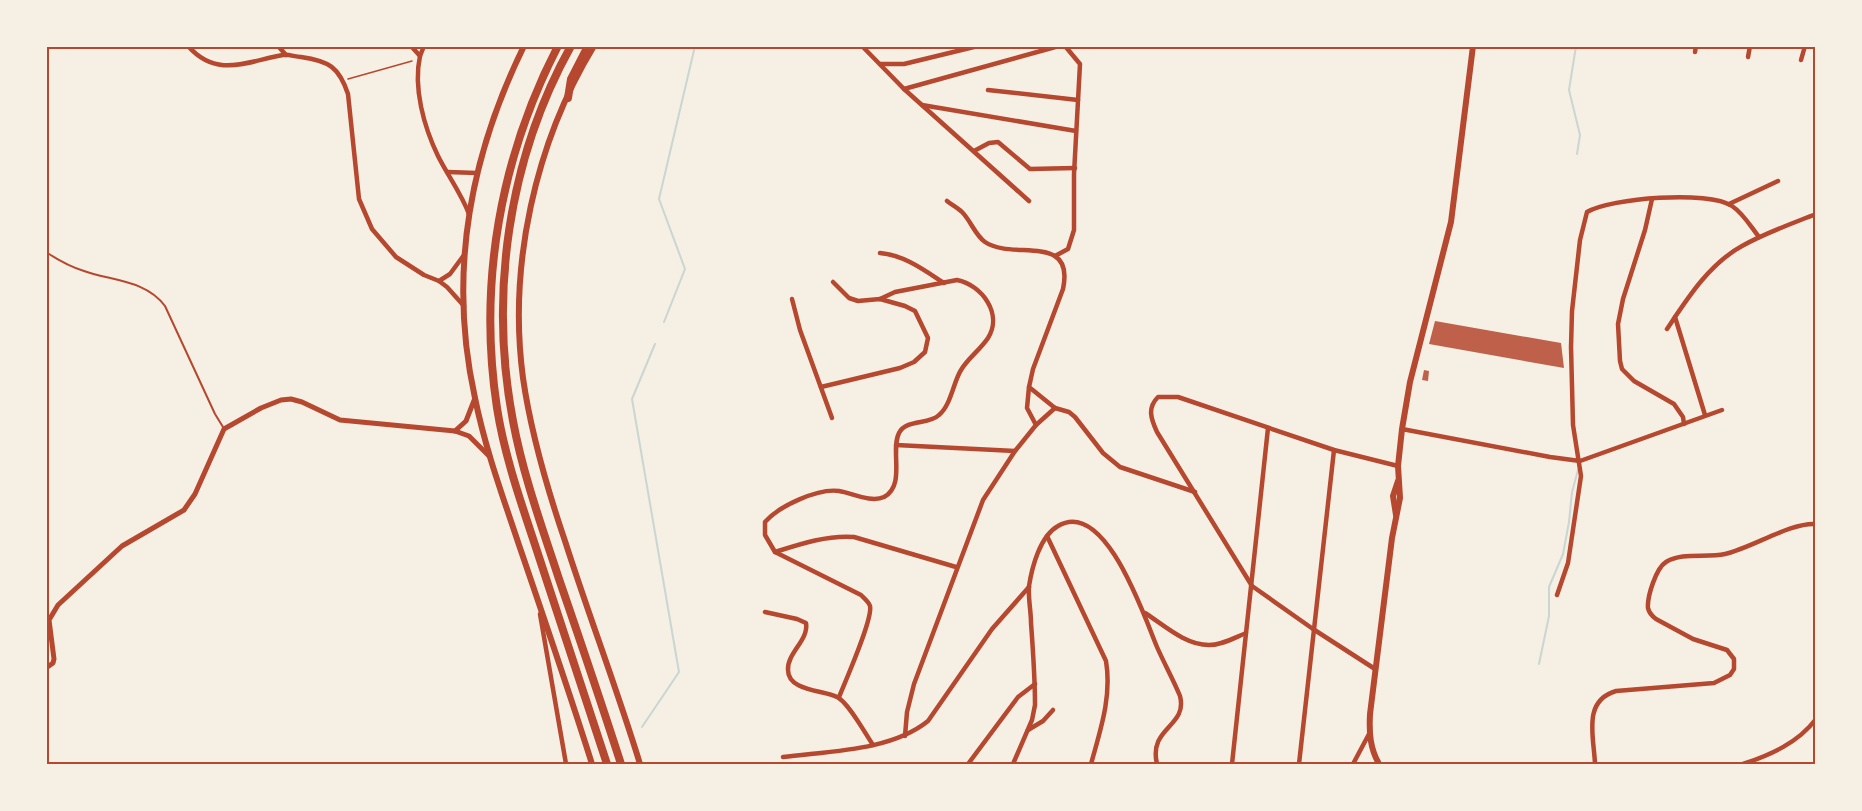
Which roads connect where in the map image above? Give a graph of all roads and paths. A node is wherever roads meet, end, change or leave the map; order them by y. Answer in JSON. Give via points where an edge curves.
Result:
{"nodes":[{"id":1,"x":188,"y":46,"type":"edge"},
{"id":2,"x":278,"y":46,"type":"edge"},
{"id":3,"x":411,"y":46,"type":"edge"},
{"id":4,"x":424,"y":46,"type":"edge"},
{"id":5,"x":524,"y":46,"type":"edge"},
{"id":6,"x":558,"y":46,"type":"edge"},
{"id":7,"x":571,"y":46,"type":"edge"},
{"id":8,"x":588,"y":46,"type":"edge"},
{"id":9,"x":594,"y":46,"type":"edge"},
{"id":10,"x":862,"y":46,"type":"edge"},
{"id":11,"x":978,"y":46,"type":"edge"},
{"id":12,"x":1059,"y":46,"type":"edge"},
{"id":13,"x":1065,"y":46,"type":"edge"},
{"id":14,"x":1473,"y":46,"type":"edge"},
{"id":15,"x":1750,"y":46,"type":"edge"},
{"id":16,"x":1805,"y":46,"type":"edge"},
{"id":17,"x":286,"y":55,"type":"junction"},
{"id":18,"x":420,"y":57,"type":"junction"},
{"id":19,"x":1748,"y":57,"type":"dead end"},
{"id":20,"x":1801,"y":60,"type":"dead end"},
{"id":21,"x":879,"y":64,"type":"junction"},
{"id":22,"x":343,"y":80,"type":"junction"},
{"id":23,"x":904,"y":89,"type":"junction"},
{"id":24,"x":988,"y":90,"type":"dead end"},
{"id":25,"x":568,"y":98,"type":"junction"},
{"id":26,"x":1078,"y":100,"type":"junction"},
{"id":27,"x":922,"y":105,"type":"junction"},
{"id":28,"x":1076,"y":131,"type":"junction"},
{"id":29,"x":974,"y":151,"type":"junction"},
{"id":30,"x":1075,"y":168,"type":"junction"},
{"id":31,"x":448,"y":172,"type":"junction"},
{"id":32,"x":477,"y":173,"type":"junction"},
{"id":33,"x":1778,"y":181,"type":"dead end"},
{"id":34,"x":1652,"y":200,"type":"junction"},
{"id":35,"x":947,"y":201,"type":"dead end"},
{"id":36,"x":1029,"y":201,"type":"dead end"},
{"id":37,"x":1729,"y":204,"type":"junction"},
{"id":38,"x":469,"y":214,"type":"junction"},
{"id":39,"x":1815,"y":214,"type":"edge"},
{"id":40,"x":1759,"y":237,"type":"junction"},
{"id":41,"x":46,"y":252,"type":"edge"},
{"id":42,"x":880,"y":253,"type":"dead end"},
{"id":43,"x":464,"y":255,"type":"junction"},
{"id":44,"x":1056,"y":256,"type":"junction"},
{"id":45,"x":439,"y":281,"type":"junction"},
{"id":46,"x":833,"y":282,"type":"dead end"},
{"id":47,"x":944,"y":283,"type":"junction"},
{"id":48,"x":792,"y":299,"type":"dead end"},
{"id":49,"x":880,"y":299,"type":"junction"},
{"id":50,"x":464,"y":306,"type":"junction"},
{"id":51,"x":1675,"y":317,"type":"junction"},
{"id":52,"x":1667,"y":329,"type":"dead end"},
{"id":53,"x":821,"y":387,"type":"junction"},
{"id":54,"x":1029,"y":387,"type":"junction"},
{"id":55,"x":475,"y":399,"type":"junction"},
{"id":56,"x":1055,"y":408,"type":"junction"},
{"id":57,"x":1722,"y":410,"type":"dead end"},
{"id":58,"x":1705,"y":415,"type":"junction"},
{"id":59,"x":832,"y":418,"type":"dead end"},
{"id":60,"x":1684,"y":424,"type":"junction"},
{"id":61,"x":1036,"y":425,"type":"junction"},
{"id":62,"x":1268,"y":428,"type":"junction"},
{"id":63,"x":224,"y":429,"type":"junction"},
{"id":64,"x":1402,"y":429,"type":"junction"},
{"id":65,"x":455,"y":431,"type":"junction"},
{"id":66,"x":896,"y":445,"type":"junction"},
{"id":67,"x":1334,"y":450,"type":"junction"},
{"id":68,"x":1015,"y":451,"type":"junction"},
{"id":69,"x":490,"y":457,"type":"junction"},
{"id":70,"x":1580,"y":460,"type":"junction"},
{"id":71,"x":1398,"y":466,"type":"junction"},
{"id":72,"x":1195,"y":492,"type":"junction"},
{"id":73,"x":1815,"y":524,"type":"edge"},
{"id":74,"x":1047,"y":536,"type":"junction"},
{"id":75,"x":775,"y":552,"type":"junction"},
{"id":76,"x":956,"y":567,"type":"junction"},
{"id":77,"x":1252,"y":586,"type":"junction"},
{"id":78,"x":1029,"y":587,"type":"junction"},
{"id":79,"x":1557,"y":595,"type":"dead end"},
{"id":80,"x":538,"y":603,"type":"junction"},
{"id":81,"x":765,"y":612,"type":"dead end"},
{"id":82,"x":1143,"y":612,"type":"junction"},
{"id":83,"x":1313,"y":629,"type":"junction"},
{"id":84,"x":1246,"y":633,"type":"junction"},
{"id":85,"x":46,"y":668,"type":"edge"},
{"id":86,"x":1375,"y":669,"type":"junction"},
{"id":87,"x":1035,"y":684,"type":"junction"},
{"id":88,"x":839,"y":697,"type":"junction"},
{"id":89,"x":1053,"y":710,"type":"dead end"},
{"id":90,"x":1815,"y":719,"type":"edge"},
{"id":91,"x":1028,"y":730,"type":"junction"},
{"id":92,"x":1369,"y":734,"type":"junction"},
{"id":93,"x":905,"y":736,"type":"junction"},
{"id":94,"x":873,"y":745,"type":"junction"},
{"id":95,"x":783,"y":757,"type":"dead end"},
{"id":96,"x":566,"y":765,"type":"edge"},
{"id":97,"x":592,"y":765,"type":"edge"},
{"id":98,"x":607,"y":765,"type":"edge"},
{"id":99,"x":621,"y":765,"type":"edge"},
{"id":100,"x":640,"y":765,"type":"edge"},
{"id":101,"x":968,"y":765,"type":"edge"},
{"id":102,"x":1013,"y":765,"type":"edge"},
{"id":103,"x":1091,"y":765,"type":"edge"},
{"id":104,"x":1157,"y":765,"type":"edge"},
{"id":105,"x":1232,"y":765,"type":"edge"},
{"id":106,"x":1299,"y":765,"type":"edge"},
{"id":107,"x":1353,"y":765,"type":"edge"},
{"id":108,"x":1379,"y":765,"type":"edge"},
{"id":109,"x":1595,"y":765,"type":"edge"},
{"id":110,"x":1743,"y":765,"type":"edge"}],
"edges":[{"from":1,"to":17,"type":"street","via":[[205,60],[224,66]]},
{"from":2,"to":17,"type":"street"},
{"from":3,"to":18,"type":"street"},
{"from":4,"to":18,"type":"street"},
{"from":5,"to":32,"type":"main road","via":[[494,117]]},
{"from":6,"to":98,"type":"highway","via":[[525,118],[504,190],[493,261],[491,353],[510,468]]},
{"from":7,"to":99,"type":"highway","via":[[538,117],[513,204],[505,266],[503,340],[509,399],[527,479]]},
{"from":8,"to":25,"type":"highway","via":[[571,79]]},
{"from":9,"to":25,"type":"main road"},
{"from":10,"to":21,"type":"street"},
{"from":11,"to":21,"type":"street","via":[[904,64]]},
{"from":12,"to":23,"type":"street"},
{"from":13,"to":26,"type":"street","via":[[1080,64]]},
{"from":14,"to":64,"type":"main road","via":[[1453,211]]},
{"from":15,"to":19,"type":"street"},
{"from":16,"to":20,"type":"street"},
{"from":17,"to":22,"type":"street","via":[[326,62]]},
{"from":18,"to":22,"type":"path"},
{"from":18,"to":31,"type":"street","via":[[423,113]]},
{"from":21,"to":23,"type":"street"},
{"from":22,"to":45,"type":"street","via":[[352,117],[357,191],[364,213],[396,257]]},
{"from":23,"to":27,"type":"street"},
{"from":24,"to":26,"type":"street"},
{"from":25,"to":100,"type":"main road","via":[[556,123],[532,202],[521,295],[523,377],[551,501]]},
{"from":26,"to":28,"type":"street"},
{"from":27,"to":28,"type":"street"},
{"from":27,"to":29,"type":"street"},
{"from":28,"to":30,"type":"street"},
{"from":29,"to":30,"type":"street","via":[[998,142],[1030,169]]},
{"from":29,"to":36,"type":"street"},
{"from":30,"to":44,"type":"street","via":[[1074,230],[1068,249]]},
{"from":31,"to":32,"type":"street"},
{"from":31,"to":38,"type":"street"},
{"from":32,"to":38,"type":"main road"},
{"from":33,"to":37,"type":"street"},
{"from":34,"to":37,"type":"street","via":[[1693,197]]},
{"from":34,"to":60,"type":"street","via":[[1618,324],[1620,361],[1634,381],[1674,404]]},
{"from":34,"to":70,"type":"street","via":[[1604,204],[1587,212],[1584,220],[1571,338],[1573,425]]},
{"from":35,"to":44,"type":"street","via":[[963,212],[977,234],[989,244]]},
{"from":37,"to":40,"type":"street"},
{"from":38,"to":43,"type":"main road"},
{"from":39,"to":40,"type":"street"},
{"from":40,"to":51,"type":"street","via":[[1716,266]]},
{"from":41,"to":63,"type":"lane","via":[[83,271],[154,293],[165,306]]},
{"from":42,"to":47,"type":"street","via":[[913,263]]},
{"from":43,"to":45,"type":"street","via":[[450,274]]},
{"from":43,"to":50,"type":"main road"},
{"from":44,"to":54,"type":"street","via":[[1063,265],[1064,283]]},
{"from":45,"to":50,"type":"street"},
{"from":46,"to":49,"type":"street","via":[[849,298]]},
{"from":47,"to":49,"type":"street","via":[[895,292]]},
{"from":47,"to":66,"type":"street","via":[[963,281],[979,289],[991,310],[992,329],[962,368],[943,412],[929,422],[903,427]]},
{"from":48,"to":53,"type":"street"},
{"from":49,"to":53,"type":"street","via":[[915,311],[927,338],[925,352],[900,368]]},
{"from":50,"to":55,"type":"main road"},
{"from":51,"to":52,"type":"street"},
{"from":51,"to":58,"type":"street"},
{"from":53,"to":59,"type":"street"},
{"from":54,"to":56,"type":"street"},
{"from":54,"to":61,"type":"street","via":[[1027,408]]},
{"from":55,"to":65,"type":"street","via":[[466,421]]},
{"from":55,"to":69,"type":"main road"},
{"from":56,"to":61,"type":"street"},
{"from":56,"to":72,"type":"street","via":[[1075,417],[1103,453],[1120,467]]},
{"from":57,"to":58,"type":"street"},
{"from":58,"to":60,"type":"street"},
{"from":60,"to":70,"type":"street"},
{"from":61,"to":68,"type":"street"},
{"from":62,"to":67,"type":"street"},
{"from":62,"to":72,"type":"street","via":[[1178,398],[1158,397],[1151,408],[1152,420]]},
{"from":62,"to":77,"type":"street"},
{"from":63,"to":65,"type":"street","via":[[271,403],[291,399],[340,420]]},
{"from":63,"to":85,"type":"street","via":[[184,510],[122,546],[52,613],[49,631],[54,659]]},
{"from":64,"to":70,"type":"street"},
{"from":64,"to":71,"type":"main road"},
{"from":65,"to":69,"type":"street","via":[[469,436]]},
{"from":66,"to":68,"type":"street"},
{"from":66,"to":75,"type":"street","via":[[895,481],[889,493],[875,499],[822,491],[776,511],[764,526]]},
{"from":67,"to":71,"type":"street"},
{"from":67,"to":83,"type":"street"},
{"from":68,"to":76,"type":"street","via":[[983,500]]},
{"from":69,"to":80,"type":"main road"},
{"from":70,"to":79,"type":"street","via":[[1580,491],[1570,553]]},
{"from":71,"to":86,"type":"main road","via":[[1393,496],[1396,516]]},
{"from":72,"to":77,"type":"street"},
{"from":73,"to":109,"type":"street","via":[[1800,525],[1725,554],[1677,558],[1662,565],[1655,575],[1648,602],[1651,615],[1693,639],[1727,651],[1734,659],[1734,669],[1714,683],[1606,694],[1595,706],[1593,716]]},
{"from":74,"to":78,"type":"street"},
{"from":74,"to":82,"type":"street","via":[[1072,521],[1093,530],[1112,551]]},
{"from":74,"to":103,"type":"street","via":[[1106,661],[1104,716]]},
{"from":75,"to":76,"type":"street","via":[[825,539],[854,537]]},
{"from":75,"to":88,"type":"street","via":[[861,595],[869,604],[861,643]]},
{"from":76,"to":93,"type":"street","via":[[914,684]]},
{"from":77,"to":83,"type":"street"},
{"from":77,"to":84,"type":"street"},
{"from":78,"to":87,"type":"street"},
{"from":78,"to":93,"type":"street","via":[[992,629],[928,721]]},
{"from":80,"to":96,"type":"street"},
{"from":80,"to":97,"type":"main road"},
{"from":81,"to":88,"type":"street","via":[[806,623],[789,663],[791,680]]},
{"from":82,"to":84,"type":"street","via":[[1198,644],[1220,644]]},
{"from":82,"to":104,"type":"street","via":[[1182,706],[1157,743]]},
{"from":83,"to":86,"type":"street"},
{"from":83,"to":106,"type":"street"},
{"from":84,"to":105,"type":"street"},
{"from":86,"to":92,"type":"main road"},
{"from":87,"to":91,"type":"street","via":[[1035,705]]},
{"from":87,"to":101,"type":"street","via":[[1018,697]]},
{"from":88,"to":94,"type":"street"},
{"from":89,"to":91,"type":"street"},
{"from":90,"to":110,"type":"street","via":[[1785,746]]},
{"from":91,"to":102,"type":"street"},
{"from":92,"to":107,"type":"street"},
{"from":92,"to":108,"type":"main road"},
{"from":93,"to":94,"type":"street"},
{"from":94,"to":95,"type":"street"}]}
